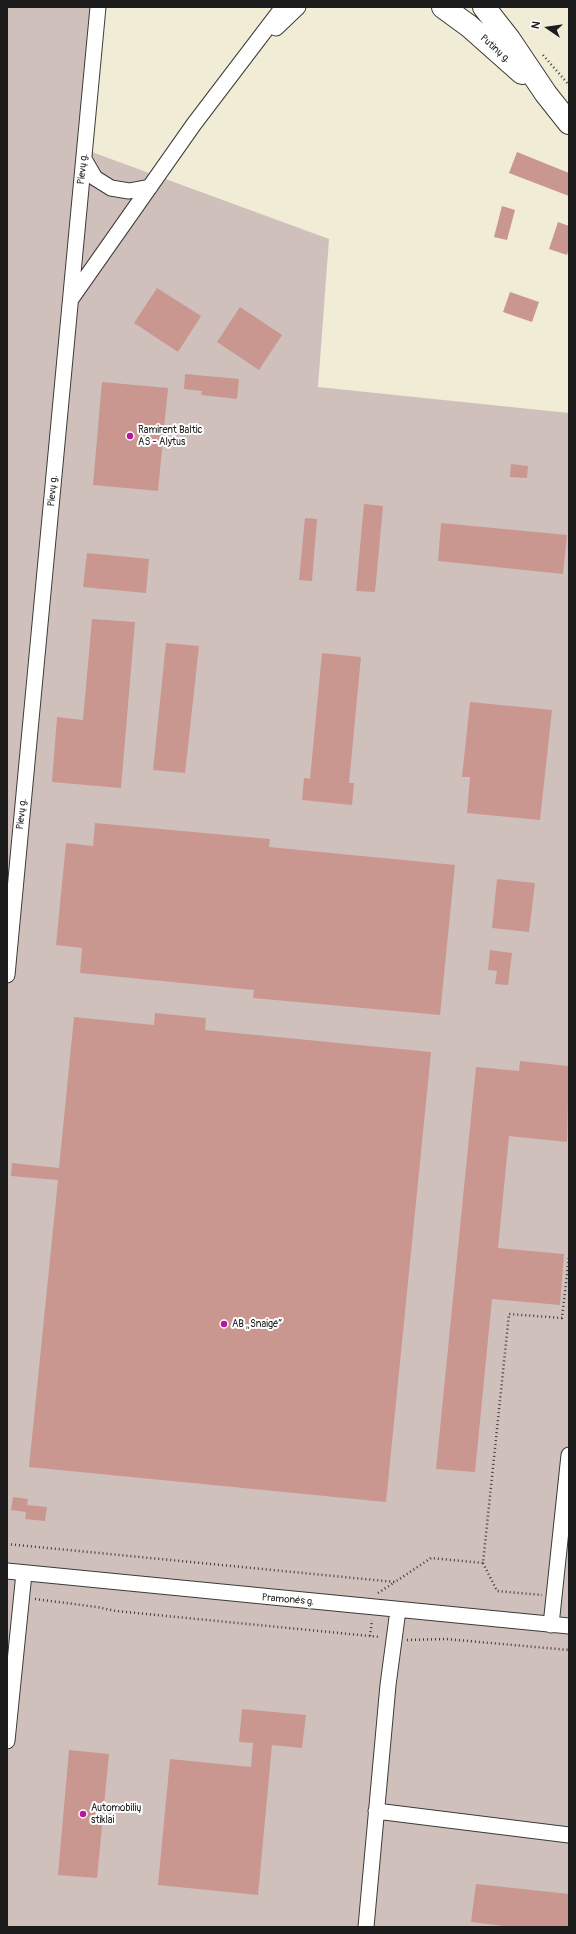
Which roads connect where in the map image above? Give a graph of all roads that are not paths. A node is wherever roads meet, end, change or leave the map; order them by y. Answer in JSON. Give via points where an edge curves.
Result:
{"nodes":[{"id":1,"x":98,"y":7,"type":"edge"},
{"id":2,"x":283,"y":7,"type":"edge"},
{"id":3,"x":298,"y":7,"type":"edge"},
{"id":4,"x":443,"y":7,"type":"edge"},
{"id":5,"x":484,"y":7,"type":"edge"},
{"id":6,"x":251,"y":52,"type":"junction"},
{"id":7,"x":546,"y":94,"type":"junction"},
{"id":8,"x":569,"y":123,"type":"edge"},
{"id":9,"x":84,"y":159,"type":"junction"},
{"id":10,"x":150,"y":188,"type":"junction"},
{"id":11,"x":70,"y":300,"type":"junction"},
{"id":12,"x":7,"y":975,"type":"edge"},
{"id":13,"x":569,"y":1455,"type":"edge"},
{"id":14,"x":7,"y":1571,"type":"edge"},
{"id":15,"x":24,"y":1573,"type":"junction"},
{"id":16,"x":398,"y":1610,"type":"junction"},
{"id":17,"x":551,"y":1625,"type":"junction"},
{"id":18,"x":569,"y":1626,"type":"edge"},
{"id":19,"x":7,"y":1741,"type":"edge"},
{"id":20,"x":376,"y":1810,"type":"junction"},
{"id":21,"x":569,"y":1836,"type":"edge"},
{"id":22,"x":366,"y":1927,"type":"edge"}],
"edges":[{"from":1,"to":9,"type":"street","name":"Pievų g."},
{"from":2,"to":6,"type":"street"},
{"from":3,"to":6,"type":"street"},
{"from":4,"to":7,"type":"main road","name":"Putinų g.","via":[[469,26]]},
{"from":5,"to":7,"type":"main road","name":"Putinų g."},
{"from":6,"to":10,"type":"street","via":[[217,93]]},
{"from":7,"to":8,"type":"main road","name":"Putinų g."},
{"from":9,"to":10,"type":"street","via":[[95,178],[111,188],[128,191]]},
{"from":9,"to":11,"type":"street","name":"Pievų g."},
{"from":10,"to":11,"type":"street"},
{"from":11,"to":12,"type":"street","name":"Pievų g."},
{"from":13,"to":17,"type":"street"},
{"from":14,"to":15,"type":"street","name":"Pramonės g."},
{"from":15,"to":16,"type":"street","name":"Pramonės g."},
{"from":15,"to":19,"type":"street"},
{"from":16,"to":17,"type":"street","name":"Pramonės g."},
{"from":16,"to":20,"type":"street"},
{"from":17,"to":18,"type":"street","name":"Pramonės g."},
{"from":20,"to":21,"type":"street"},
{"from":20,"to":22,"type":"street"}]}
